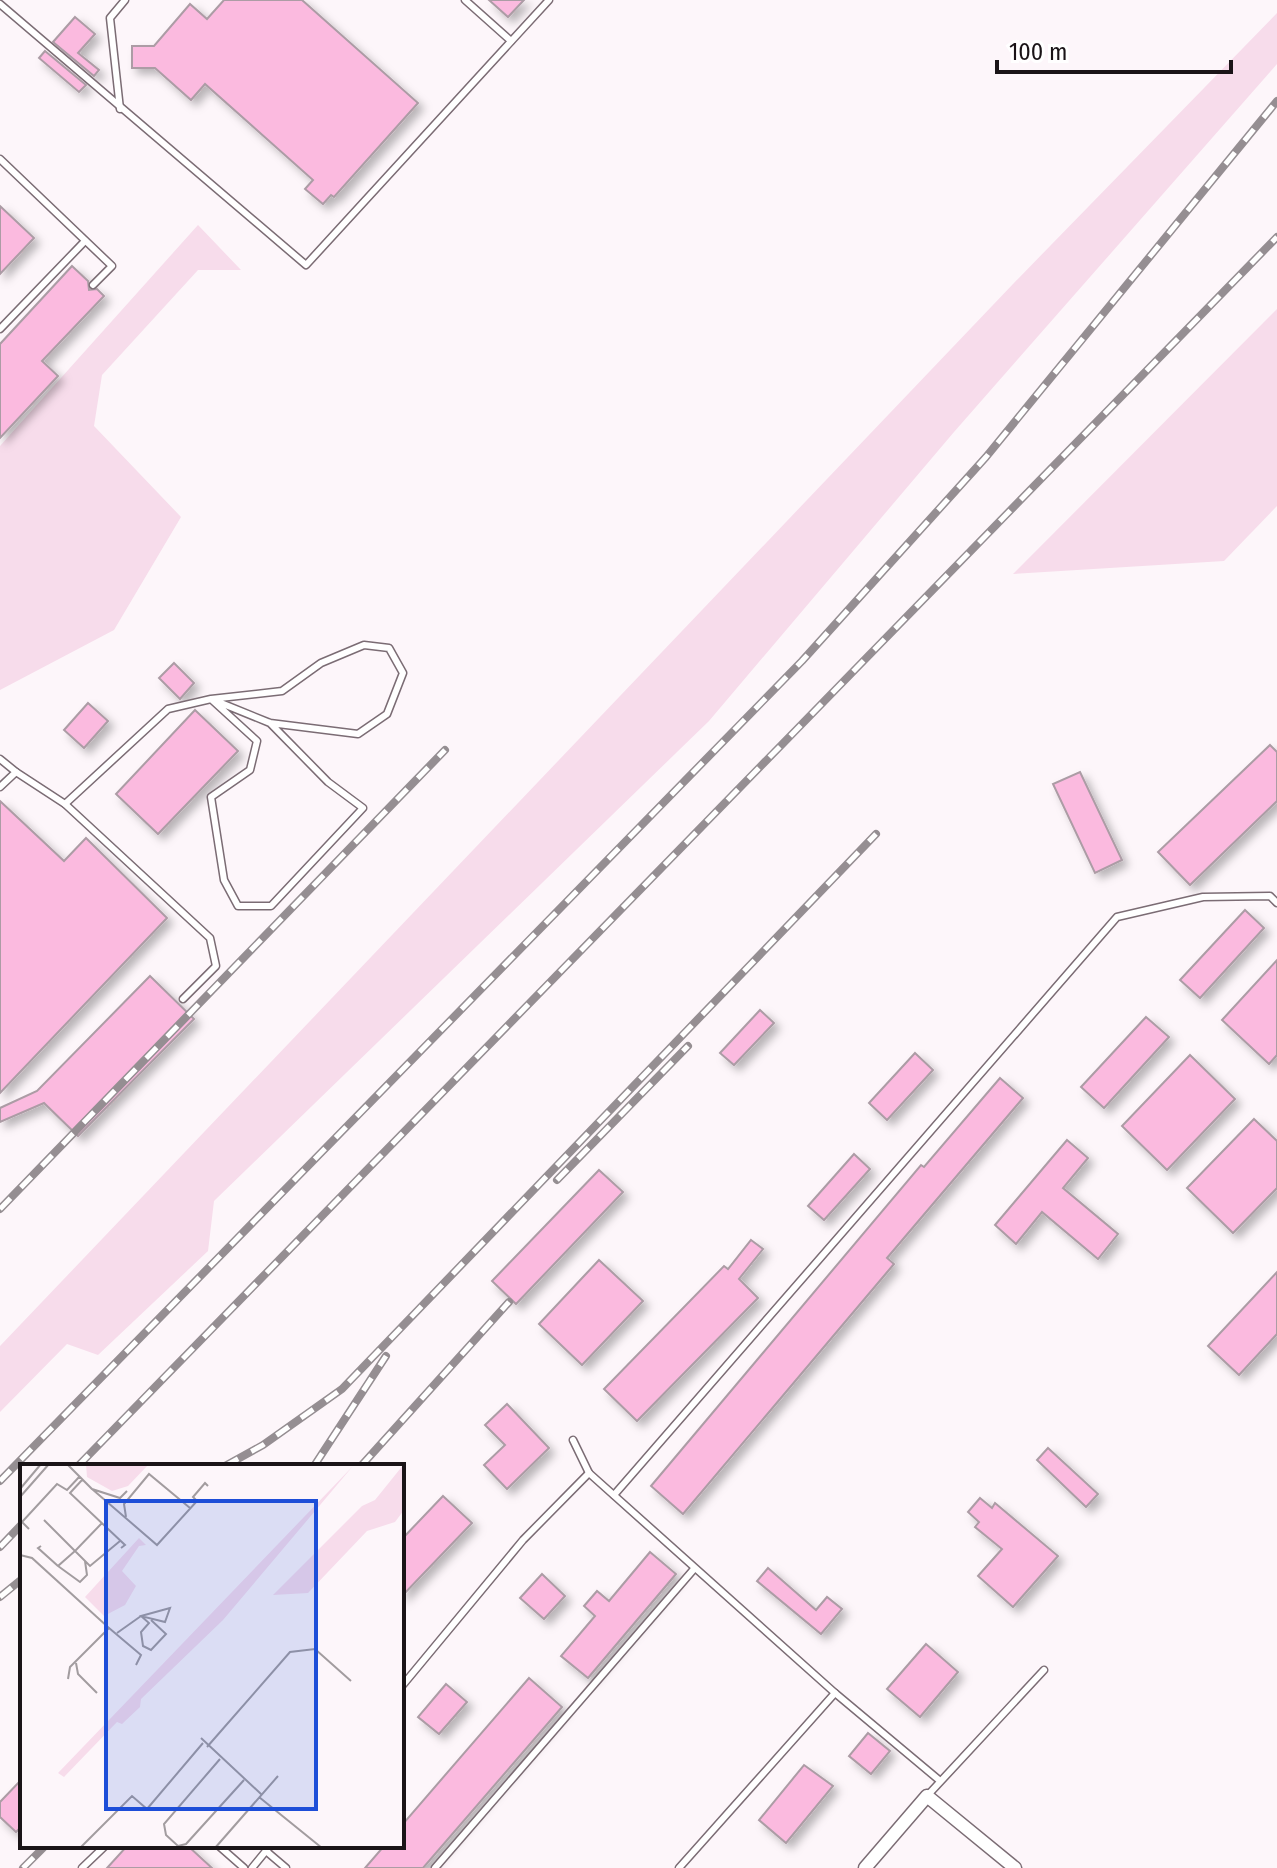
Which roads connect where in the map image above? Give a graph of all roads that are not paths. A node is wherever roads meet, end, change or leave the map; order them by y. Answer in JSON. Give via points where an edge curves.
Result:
{"nodes":[{"id":1,"x":125,"y":0,"type":"edge"},
{"id":2,"x":465,"y":0,"type":"edge"},
{"id":3,"x":549,"y":0,"type":"edge"},
{"id":4,"x":0,"y":4,"type":"edge"},
{"id":5,"x":511,"y":41,"type":"junction"},
{"id":6,"x":120,"y":109,"type":"junction"},
{"id":7,"x":0,"y":159,"type":"edge"},
{"id":8,"x":85,"y":241,"type":"junction"},
{"id":9,"x":93,"y":285,"type":"dead end"},
{"id":10,"x":0,"y":329,"type":"edge"},
{"id":11,"x":211,"y":699,"type":"junction"},
{"id":12,"x":270,"y":723,"type":"junction"},
{"id":13,"x":0,"y":759,"type":"edge"},
{"id":14,"x":16,"y":772,"type":"junction"},
{"id":15,"x":0,"y":787,"type":"edge"},
{"id":16,"x":65,"y":804,"type":"junction"},
{"id":17,"x":1277,"y":903,"type":"edge"},
{"id":18,"x":183,"y":999,"type":"dead end"},
{"id":19,"x":573,"y":1440,"type":"dead end"},
{"id":20,"x":589,"y":1473,"type":"junction"},
{"id":21,"x":614,"y":1495,"type":"junction"},
{"id":22,"x":694,"y":1569,"type":"junction"},
{"id":23,"x":1044,"y":1670,"type":"dead end"},
{"id":24,"x":404,"y":1684,"type":"edge"},
{"id":25,"x":835,"y":1693,"type":"junction"},
{"id":26,"x":939,"y":1780,"type":"junction"},
{"id":27,"x":927,"y":1796,"type":"junction"},
{"id":28,"x":103,"y":1848,"type":"edge"},
{"id":29,"x":221,"y":1848,"type":"edge"},
{"id":30,"x":268,"y":1848,"type":"edge"},
{"id":31,"x":82,"y":1868,"type":"edge"},
{"id":32,"x":244,"y":1868,"type":"edge"},
{"id":33,"x":252,"y":1868,"type":"edge"},
{"id":34,"x":286,"y":1868,"type":"edge"},
{"id":35,"x":435,"y":1868,"type":"edge"},
{"id":36,"x":679,"y":1868,"type":"edge"},
{"id":37,"x":865,"y":1868,"type":"edge"},
{"id":38,"x":1015,"y":1868,"type":"edge"}],
"edges":[{"from":1,"to":6,"type":"lane","via":[[110,18]]},
{"from":2,"to":5,"type":"lane"},
{"from":3,"to":5,"type":"lane"},
{"from":4,"to":6,"type":"lane"},
{"from":5,"to":6,"type":"lane","via":[[306,265]]},
{"from":7,"to":8,"type":"lane"},
{"from":8,"to":9,"type":"lane","via":[[112,266]]},
{"from":8,"to":10,"type":"lane"},
{"from":11,"to":12,"type":"lane"},
{"from":11,"to":12,"type":"lane","via":[[282,691],[321,663],[364,645],[389,648],[403,673],[387,714],[358,734]]},
{"from":11,"to":12,"type":"lane","via":[[257,741],[250,770],[211,797],[224,880],[238,906],[271,906],[363,808],[328,782]]},
{"from":11,"to":16,"type":"lane","via":[[168,709]]},
{"from":13,"to":14,"type":"lane"},
{"from":14,"to":15,"type":"lane"},
{"from":14,"to":16,"type":"lane"},
{"from":16,"to":18,"type":"lane","via":[[210,938],[216,966]]},
{"from":17,"to":21,"type":"lane","via":[[1270,896],[1203,897],[1117,917]]},
{"from":19,"to":20,"type":"lane"},
{"from":20,"to":21,"type":"lane"},
{"from":20,"to":24,"type":"lane","via":[[523,1540]]},
{"from":21,"to":22,"type":"lane"},
{"from":22,"to":25,"type":"lane"},
{"from":22,"to":35,"type":"lane"},
{"from":23,"to":26,"type":"lane"},
{"from":25,"to":26,"type":"lane"},
{"from":25,"to":36,"type":"lane"},
{"from":26,"to":27,"type":"lane"},
{"from":27,"to":37,"type":"street"},
{"from":27,"to":38,"type":"street"},
{"from":28,"to":31,"type":"lane"},
{"from":29,"to":32,"type":"lane"},
{"from":30,"to":33,"type":"lane"},
{"from":30,"to":34,"type":"lane"}]}
